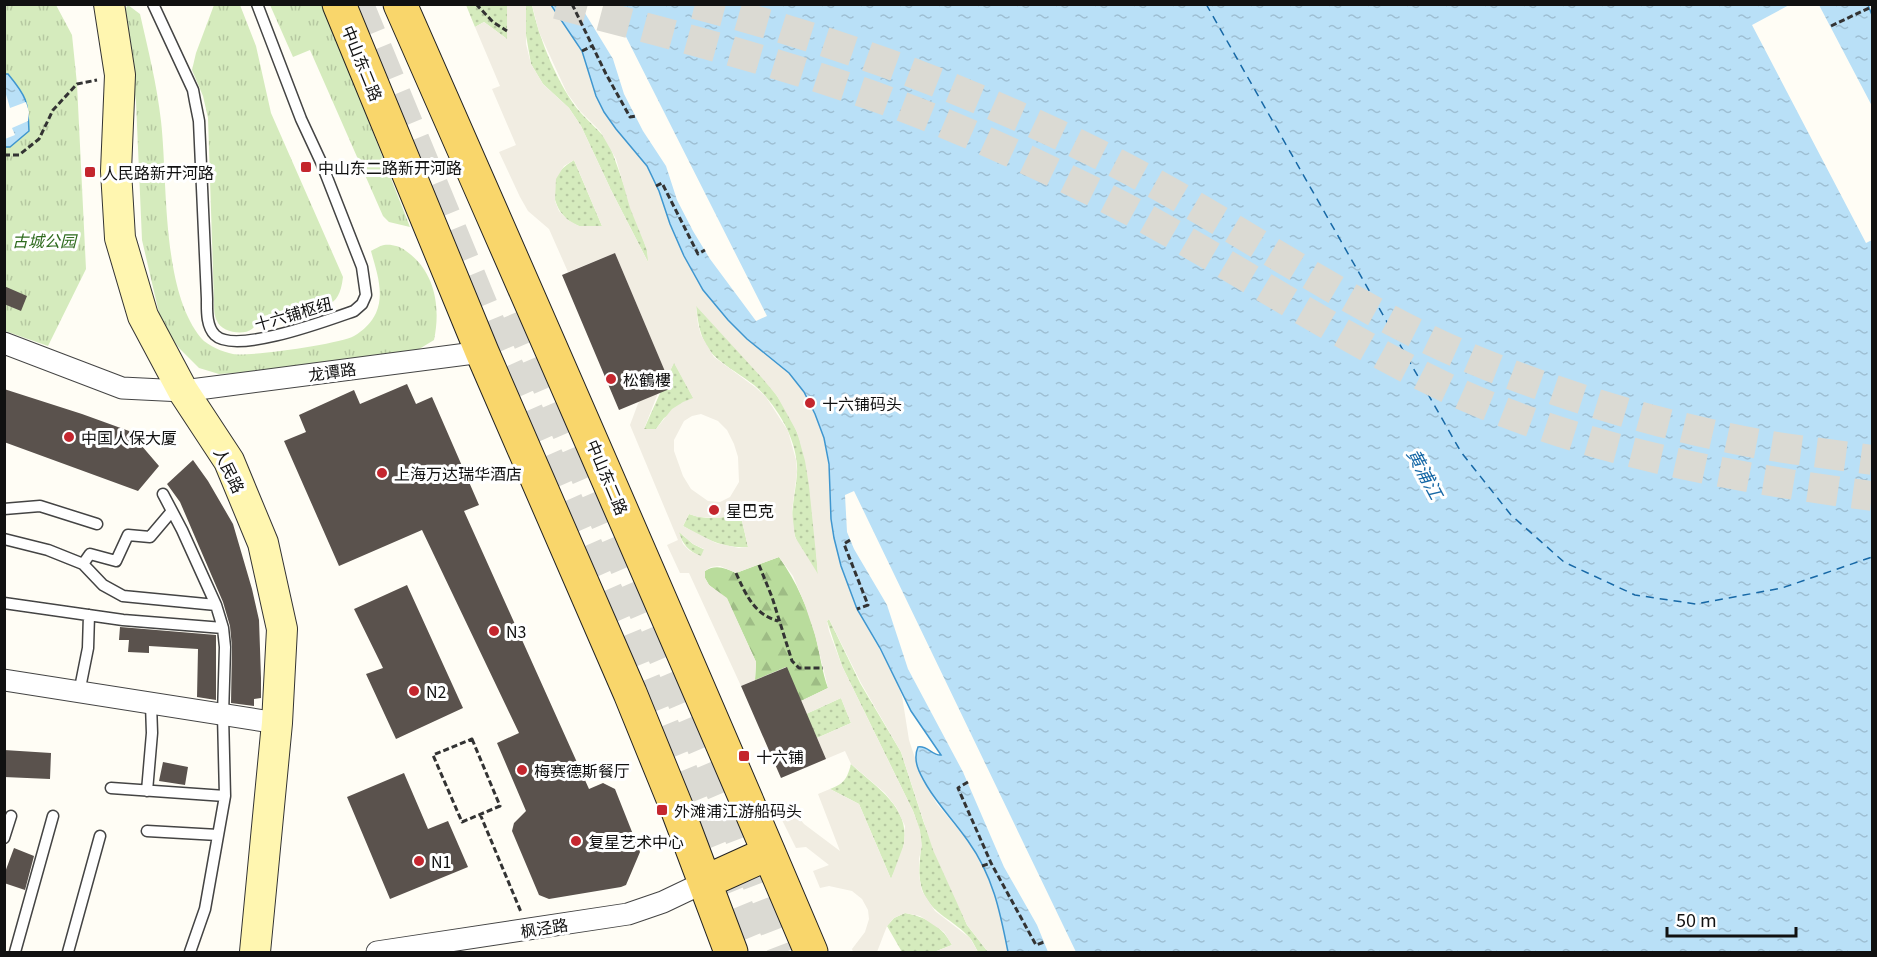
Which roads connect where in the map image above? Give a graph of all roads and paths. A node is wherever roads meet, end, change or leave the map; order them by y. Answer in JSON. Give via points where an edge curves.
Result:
{"nodes":[{"id":1,"x":109,"y":4,"type":"edge"},
{"id":2,"x":153,"y":4,"type":"edge"},
{"id":3,"x":257,"y":4,"type":"edge"},
{"id":4,"x":339,"y":4,"type":"edge"},
{"id":5,"x":400,"y":4,"type":"edge"},
{"id":6,"x":476,"y":4,"type":"edge"},
{"id":7,"x":572,"y":4,"type":"edge"},
{"id":8,"x":1869,"y":8,"type":"dead end"},
{"id":9,"x":1831,"y":26,"type":"dead end"},
{"id":10,"x":507,"y":31,"type":"dead end"},
{"id":11,"x":592,"y":46,"type":"junction"},
{"id":12,"x":582,"y":51,"type":"dead end"},
{"id":13,"x":120,"y":75,"type":"junction"},
{"id":14,"x":636,"y":116,"type":"dead end"},
{"id":15,"x":4,"y":155,"type":"edge"},
{"id":16,"x":656,"y":186,"type":"dead end"},
{"id":17,"x":705,"y":250,"type":"dead end"},
{"id":18,"x":4,"y":343,"type":"edge"},
{"id":19,"x":482,"y":351,"type":"junction"},
{"id":20,"x":183,"y":391,"type":"junction"},
{"id":21,"x":163,"y":494,"type":"dead end"},
{"id":22,"x":4,"y":509,"type":"edge"},
{"id":23,"x":172,"y":511,"type":"junction"},
{"id":24,"x":97,"y":524,"type":"dead end"},
{"id":25,"x":4,"y":539,"type":"edge"},
{"id":26,"x":850,"y":540,"type":"dead end"},
{"id":27,"x":83,"y":564,"type":"junction"},
{"id":28,"x":759,"y":565,"type":"dead end"},
{"id":29,"x":736,"y":573,"type":"dead end"},
{"id":30,"x":4,"y":603,"type":"edge"},
{"id":31,"x":216,"y":604,"type":"junction"},
{"id":32,"x":857,"y":609,"type":"dead end"},
{"id":33,"x":90,"y":615,"type":"junction"},
{"id":34,"x":779,"y":621,"type":"junction"},
{"id":35,"x":223,"y":628,"type":"junction"},
{"id":36,"x":823,"y":668,"type":"dead end"},
{"id":37,"x":4,"y":680,"type":"edge"},
{"id":38,"x":79,"y":693,"type":"junction"},
{"id":39,"x":151,"y":704,"type":"junction"},
{"id":40,"x":223,"y":715,"type":"junction"},
{"id":41,"x":277,"y":723,"type":"junction"},
{"id":42,"x":968,"y":783,"type":"dead end"},
{"id":43,"x":111,"y":788,"type":"dead end"},
{"id":44,"x":147,"y":791,"type":"junction"},
{"id":45,"x":225,"y":796,"type":"junction"},
{"id":46,"x":480,"y":814,"type":"junction"},
{"id":47,"x":11,"y":816,"type":"dead end"},
{"id":48,"x":53,"y":816,"type":"dead end"},
{"id":49,"x":147,"y":831,"type":"dead end"},
{"id":50,"x":218,"y":835,"type":"junction"},
{"id":51,"x":100,"y":836,"type":"dead end"},
{"id":52,"x":4,"y":838,"type":"edge"},
{"id":53,"x":769,"y":853,"type":"junction"},
{"id":54,"x":991,"y":862,"type":"junction"},
{"id":55,"x":982,"y":867,"type":"dead end"},
{"id":56,"x":705,"y":882,"type":"junction"},
{"id":57,"x":528,"y":929,"type":"junction"},
{"id":58,"x":1044,"y":942,"type":"dead end"},
{"id":59,"x":15,"y":952,"type":"edge"},
{"id":60,"x":68,"y":952,"type":"edge"},
{"id":61,"x":190,"y":952,"type":"edge"},
{"id":62,"x":255,"y":952,"type":"edge"},
{"id":63,"x":377,"y":952,"type":"edge"},
{"id":64,"x":731,"y":952,"type":"edge"},
{"id":65,"x":811,"y":952,"type":"edge"}],
"edges":[{"from":1,"to":13,"type":"street","name":"人民路"},
{"from":2,"to":3,"type":"lane","name":"十六铺枢纽","via":[[193,90],[199,121],[210,325],[214,334],[238,342],[259,340],[354,311],[366,295],[362,267]]},
{"from":4,"to":19,"type":"main road","name":"中山东二路"},
{"from":5,"to":53,"type":"main road","name":"中山东二路"},
{"from":6,"to":10,"type":"path"},
{"from":7,"to":11,"type":"path"},
{"from":8,"to":9,"type":"path"},
{"from":11,"to":12,"type":"path"},
{"from":11,"to":14,"type":"path","via":[[630,117]]},
{"from":13,"to":15,"type":"path","via":[[77,84],[53,110],[39,139],[19,155]]},
{"from":13,"to":20,"type":"street","name":"人民路","via":[[116,171],[120,237],[143,316]]},
{"from":16,"to":17,"type":"path","via":[[662,183],[698,254]]},
{"from":18,"to":20,"type":"street","name":"龙谭路","via":[[122,388]]},
{"from":19,"to":20,"type":"street","name":"龙谭路"},
{"from":19,"to":56,"type":"main road","name":"中山东二路","via":[[630,693]]},
{"from":20,"to":41,"type":"street","name":"人民路","via":[[229,461],[263,543],[282,629]]},
{"from":21,"to":23,"type":"lane"},
{"from":22,"to":24,"type":"lane","via":[[40,506]]},
{"from":23,"to":27,"type":"lane","via":[[150,537],[128,535],[116,561],[90,554]]},
{"from":23,"to":31,"type":"lane"},
{"from":25,"to":27,"type":"lane"},
{"from":26,"to":32,"type":"path","via":[[844,544],[868,605]]},
{"from":27,"to":31,"type":"lane","via":[[103,585],[123,596]]},
{"from":28,"to":34,"type":"path"},
{"from":29,"to":34,"type":"path","via":[[756,609]]},
{"from":30,"to":33,"type":"lane"},
{"from":31,"to":35,"type":"lane"},
{"from":33,"to":35,"type":"lane"},
{"from":33,"to":38,"type":"lane"},
{"from":34,"to":36,"type":"path","via":[[792,661],[799,668]]},
{"from":35,"to":40,"type":"lane"},
{"from":37,"to":38,"type":"street"},
{"from":38,"to":39,"type":"street"},
{"from":39,"to":40,"type":"street"},
{"from":39,"to":44,"type":"lane"},
{"from":40,"to":41,"type":"street"},
{"from":40,"to":45,"type":"lane"},
{"from":41,"to":62,"type":"street","name":"人民路"},
{"from":42,"to":54,"type":"path","via":[[958,788]]},
{"from":43,"to":44,"type":"lane"},
{"from":44,"to":45,"type":"lane"},
{"from":45,"to":50,"type":"lane"},
{"from":46,"to":46,"type":"path","via":[[462,822],[433,755],[472,739],[500,806]]},
{"from":46,"to":57,"type":"path"},
{"from":47,"to":52,"type":"lane"},
{"from":48,"to":59,"type":"lane"},
{"from":49,"to":50,"type":"lane"},
{"from":50,"to":61,"type":"lane","via":[[205,909]]},
{"from":51,"to":60,"type":"lane"},
{"from":53,"to":56,"type":"main road"},
{"from":53,"to":65,"type":"main road","name":"中山东二路"},
{"from":54,"to":55,"type":"path"},
{"from":54,"to":58,"type":"path","via":[[1036,945]]},
{"from":56,"to":57,"type":"street","name":"枫泾路","via":[[628,914]]},
{"from":56,"to":64,"type":"main road","name":"中山东二路"},
{"from":57,"to":63,"type":"street","name":"枫泾路"}]}
